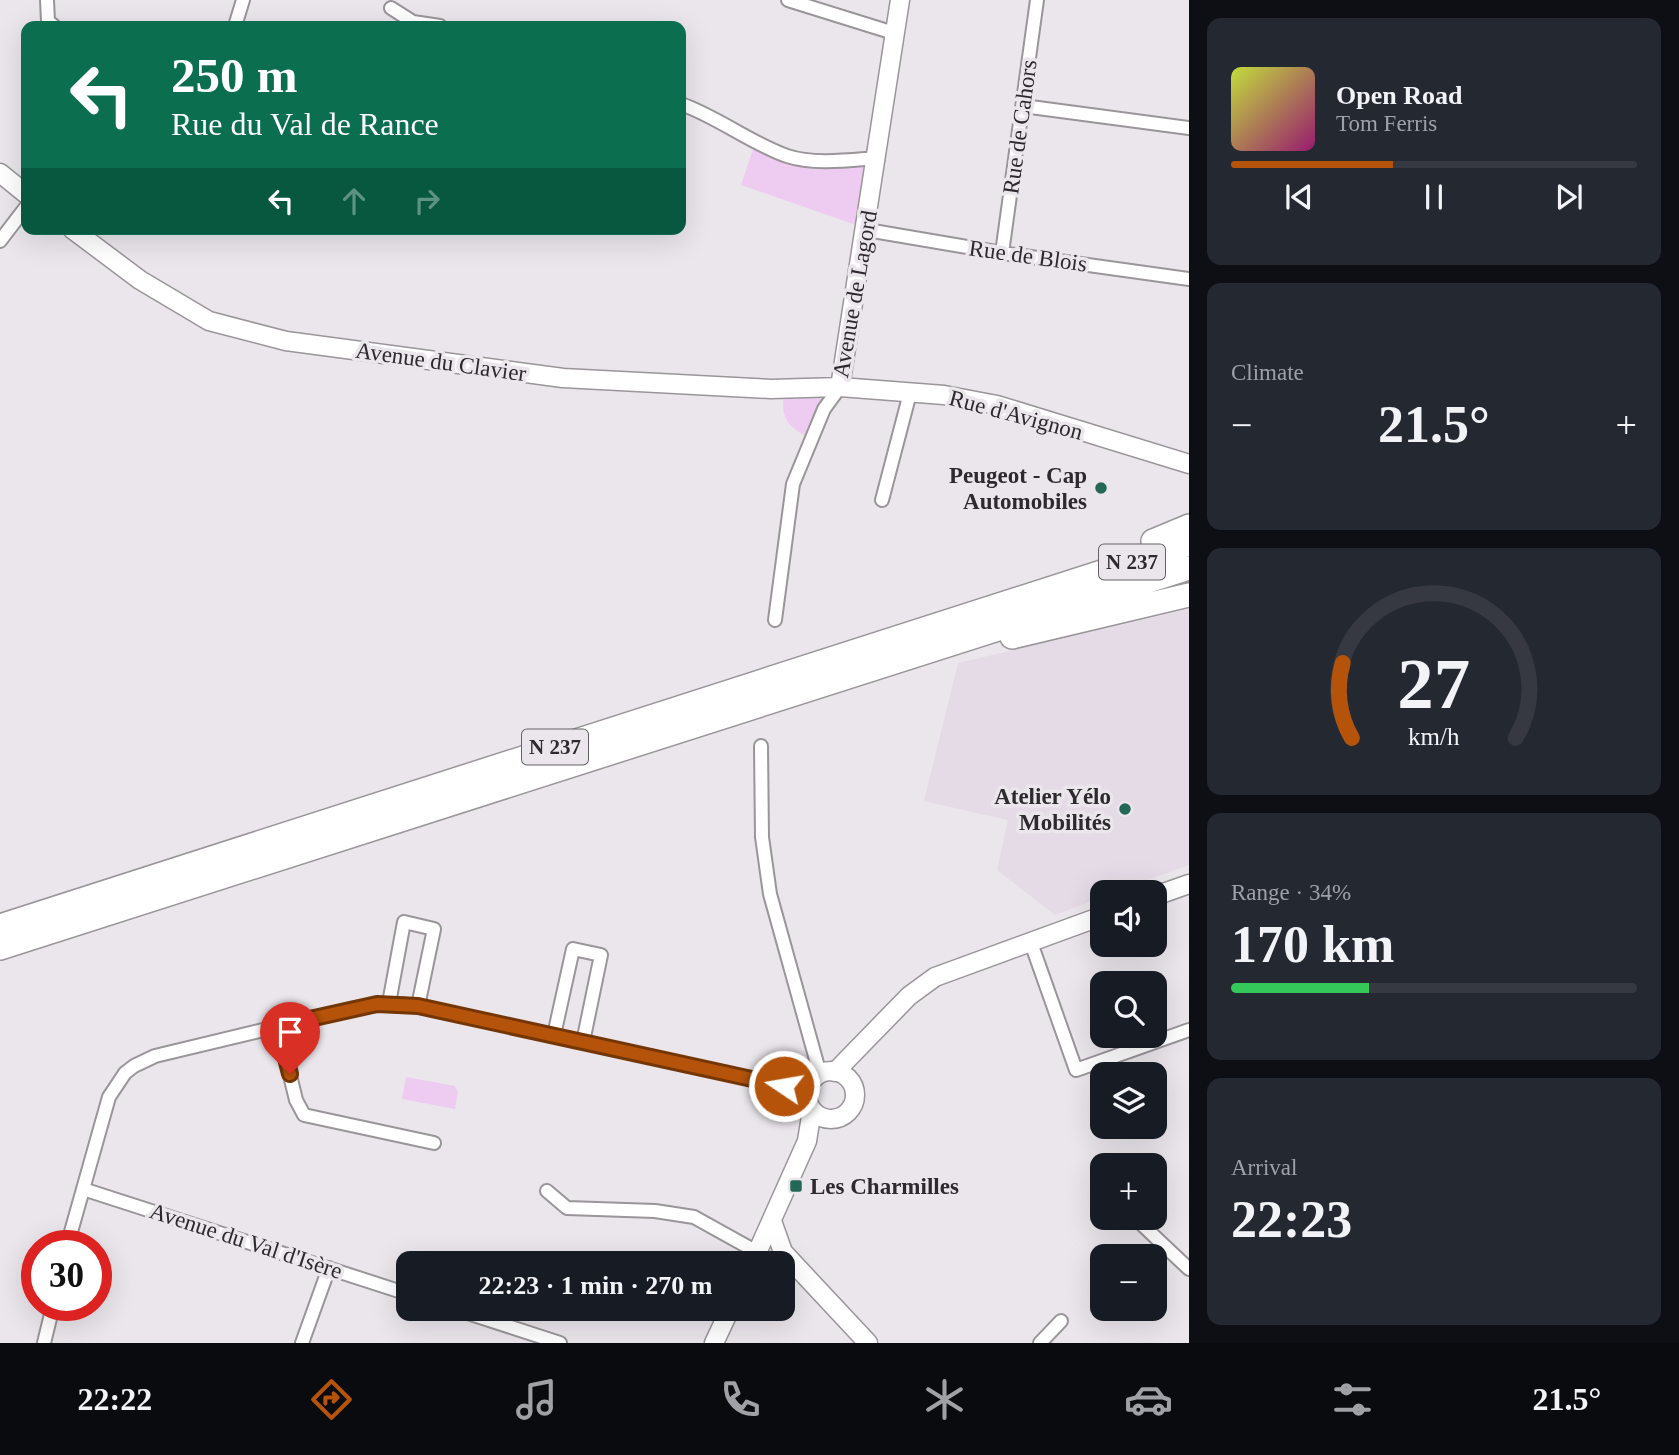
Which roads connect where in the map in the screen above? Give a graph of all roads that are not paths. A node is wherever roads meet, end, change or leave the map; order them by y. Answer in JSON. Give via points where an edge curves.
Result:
{"nodes":[{"id":1,"x":47,"y":0,"type":"edge"},
{"id":2,"x":243,"y":0,"type":"edge"},
{"id":3,"x":788,"y":0,"type":"edge"},
{"id":4,"x":900,"y":0,"type":"edge"},
{"id":5,"x":1037,"y":0,"type":"edge"},
{"id":6,"x":391,"y":8,"type":"dead end"},
{"id":7,"x":48,"y":21,"type":"edge"},
{"id":8,"x":237,"y":21,"type":"edge"},
{"id":9,"x":411,"y":21,"type":"edge"},
{"id":10,"x":897,"y":34,"type":"junction"},
{"id":11,"x":686,"y":106,"type":"edge"},
{"id":12,"x":1023,"y":106,"type":"junction"},
{"id":13,"x":1189,"y":128,"type":"edge"},
{"id":14,"x":878,"y":158,"type":"junction"},
{"id":15,"x":0,"y":173,"type":"edge"},
{"id":16,"x":21,"y":190,"type":"edge"},
{"id":17,"x":21,"y":213,"type":"edge"},
{"id":18,"x":867,"y":230,"type":"junction"},
{"id":19,"x":80,"y":235,"type":"edge"},
{"id":20,"x":0,"y":241,"type":"edge"},
{"id":21,"x":1002,"y":253,"type":"junction"},
{"id":22,"x":1189,"y":279,"type":"edge"},
{"id":23,"x":840,"y":387,"type":"junction"},
{"id":24,"x":910,"y":393,"type":"junction"},
{"id":25,"x":1189,"y":464,"type":"edge"},
{"id":26,"x":882,"y":500,"type":"dead end"},
{"id":27,"x":1189,"y":527,"type":"edge"},
{"id":28,"x":1189,"y":544,"type":"edge"},
{"id":29,"x":1189,"y":568,"type":"edge"},
{"id":30,"x":1075,"y":580,"type":"junction"},
{"id":31,"x":1189,"y":595,"type":"edge"},
{"id":32,"x":775,"y":620,"type":"dead end"},
{"id":33,"x":936,"y":647,"type":"junction"},
{"id":34,"x":761,"y":746,"type":"dead end"},
{"id":35,"x":1189,"y":884,"type":"edge"},
{"id":36,"x":1167,"y":892,"type":"edge"},
{"id":37,"x":1090,"y":920,"type":"edge"},
{"id":38,"x":38,"y":925,"type":"junction"},
{"id":39,"x":0,"y":926,"type":"edge"},
{"id":40,"x":1030,"y":940,"type":"junction"},
{"id":41,"x":0,"y":948,"type":"edge"},
{"id":42,"x":389,"y":1003,"type":"junction"},
{"id":43,"x":418,"y":1006,"type":"junction"},
{"id":44,"x":278,"y":1026,"type":"junction"},
{"id":45,"x":1189,"y":1030,"type":"edge"},
{"id":46,"x":554,"y":1035,"type":"junction"},
{"id":47,"x":583,"y":1042,"type":"junction"},
{"id":48,"x":823,"y":1087,"type":"junction"},
{"id":49,"x":830,"y":1119,"type":"junction"},
{"id":50,"x":807,"y":1141,"type":"junction"},
{"id":51,"x":434,"y":1143,"type":"dead end"},
{"id":52,"x":83,"y":1189,"type":"junction"},
{"id":53,"x":547,"y":1191,"type":"dead end"},
{"id":54,"x":772,"y":1221,"type":"junction"},
{"id":55,"x":71,"y":1230,"type":"edge"},
{"id":56,"x":1148,"y":1230,"type":"edge"},
{"id":57,"x":744,"y":1251,"type":"edge"},
{"id":58,"x":757,"y":1251,"type":"edge"},
{"id":59,"x":783,"y":1251,"type":"edge"},
{"id":60,"x":795,"y":1265,"type":"edge"},
{"id":61,"x":329,"y":1268,"type":"junction"},
{"id":62,"x":1189,"y":1269,"type":"edge"},
{"id":63,"x":396,"y":1290,"type":"edge"},
{"id":64,"x":49,"y":1321,"type":"edge"},
{"id":65,"x":492,"y":1321,"type":"edge"},
{"id":66,"x":724,"y":1321,"type":"edge"},
{"id":67,"x":1061,"y":1321,"type":"dead end"},
{"id":68,"x":44,"y":1343,"type":"edge"},
{"id":69,"x":302,"y":1343,"type":"edge"},
{"id":70,"x":560,"y":1343,"type":"edge"},
{"id":71,"x":714,"y":1343,"type":"edge"},
{"id":72,"x":868,"y":1343,"type":"edge"},
{"id":73,"x":1040,"y":1343,"type":"edge"}],
"edges":[{"from":1,"to":7,"type":"street"},
{"from":2,"to":8,"type":"street"},
{"from":3,"to":10,"type":"street"},
{"from":4,"to":10,"type":"street","name":"Avenue de Lagord"},
{"from":5,"to":12,"type":"street","name":"Rue de Cahors"},
{"from":6,"to":9,"type":"street"},
{"from":10,"to":14,"type":"street","name":"Avenue de Lagord"},
{"from":11,"to":14,"type":"street","via":[[789,156]]},
{"from":12,"to":13,"type":"street"},
{"from":12,"to":21,"type":"street","name":"Rue de Cahors"},
{"from":14,"to":18,"type":"street","name":"Avenue de Lagord"},
{"from":15,"to":16,"type":"street"},
{"from":17,"to":20,"type":"street"},
{"from":18,"to":21,"type":"street","name":"Rue de Blois"},
{"from":18,"to":23,"type":"street","name":"Avenue de Lagord"},
{"from":19,"to":23,"type":"street","name":"Avenue du Clavier","via":[[140,280],[209,321],[286,341],[563,378],[771,389]]},
{"from":21,"to":22,"type":"street","name":"Rue de Blois"},
{"from":23,"to":24,"type":"street","name":"Rue d'Avignon"},
{"from":23,"to":32,"type":"street","name":"Avenue de Lagord","via":[[824,410],[793,484]]},
{"from":24,"to":25,"type":"street","name":"Rue d'Avignon","via":[[997,405]]},
{"from":24,"to":26,"type":"street"},
{"from":27,"to":30,"type":"highway","via":[[1114,555]]},
{"from":28,"to":30,"type":"highway","number":"N 237"},
{"from":29,"to":33,"type":"highway","number":"N 237"},
{"from":30,"to":38,"type":"highway","number":"N 237"},
{"from":31,"to":33,"type":"highway","via":[[1024,635]]},
{"from":33,"to":38,"type":"highway","number":"N 237"},
{"from":34,"to":48,"type":"street","via":[[762,837],[770,894]]},
{"from":35,"to":36,"type":"street"},
{"from":37,"to":40,"type":"street"},
{"from":38,"to":39,"type":"highway","number":"N 237"},
{"from":38,"to":41,"type":"highway","number":"N 237"},
{"from":40,"to":45,"type":"street","via":[[1076,1070]]},
{"from":40,"to":48,"type":"street","via":[[935,977],[864,1040]]},
{"from":42,"to":43,"type":"street"},
{"from":42,"to":43,"type":"street","via":[[404,922],[434,929]]},
{"from":42,"to":44,"type":"street"},
{"from":43,"to":46,"type":"street"},
{"from":44,"to":51,"type":"street","via":[[304,1115]]},
{"from":44,"to":52,"type":"street","via":[[155,1056],[125,1073],[109,1097]]},
{"from":46,"to":47,"type":"street"},
{"from":46,"to":47,"type":"street","via":[[573,949],[601,956]]},
{"from":47,"to":48,"type":"street","via":[[784,1086]]},
{"from":48,"to":49,"type":"street"},
{"from":48,"to":49,"type":"street","via":[[855,1092],[852,1106],[842,1116]]},
{"from":48,"to":50,"type":"street"},
{"from":49,"to":50,"type":"street"},
{"from":50,"to":54,"type":"street"},
{"from":52,"to":55,"type":"street"},
{"from":52,"to":61,"type":"street","name":"Avenue du Val d'Isère"},
{"from":53,"to":57,"type":"street","via":[[567,1208],[694,1217]]},
{"from":54,"to":58,"type":"street"},
{"from":54,"to":59,"type":"street"},
{"from":56,"to":62,"type":"street"},
{"from":60,"to":72,"type":"street"},
{"from":61,"to":63,"type":"street","name":"Avenue du Val d'Isère"},
{"from":61,"to":69,"type":"street"},
{"from":64,"to":68,"type":"street"},
{"from":65,"to":70,"type":"street"},
{"from":66,"to":71,"type":"street"},
{"from":67,"to":73,"type":"street"}]}
